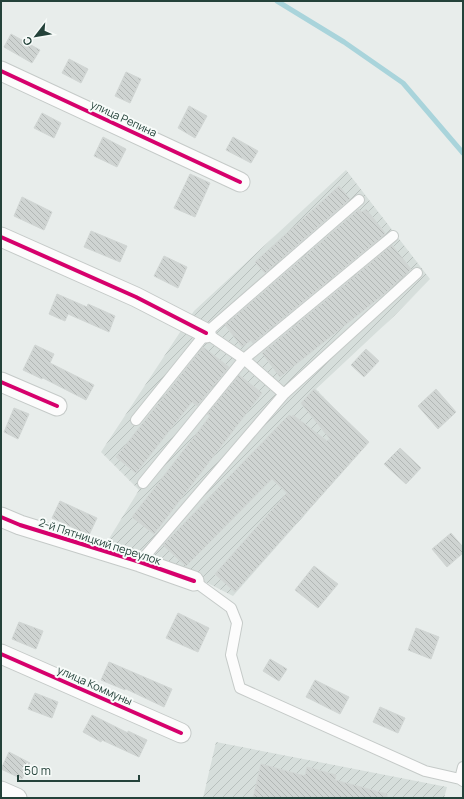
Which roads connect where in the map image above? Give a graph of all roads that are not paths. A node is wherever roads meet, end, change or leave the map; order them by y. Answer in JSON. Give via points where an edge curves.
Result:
{"nodes":[{"id":1,"x":1,"y":71,"type":"edge"},
{"id":2,"x":240,"y":182,"type":"dead end"},
{"id":3,"x":359,"y":200,"type":"dead end"},
{"id":4,"x":393,"y":236,"type":"dead end"},
{"id":5,"x":1,"y":237,"type":"edge"},
{"id":6,"x":416,"y":273,"type":"dead end"},
{"id":7,"x":206,"y":333,"type":"junction"},
{"id":8,"x":244,"y":360,"type":"junction"},
{"id":9,"x":1,"y":382,"type":"edge"},
{"id":10,"x":284,"y":394,"type":"junction"},
{"id":11,"x":57,"y":406,"type":"dead end"},
{"id":12,"x":136,"y":420,"type":"dead end"},
{"id":13,"x":143,"y":483,"type":"dead end"},
{"id":14,"x":1,"y":517,"type":"edge"},
{"id":15,"x":140,"y":562,"type":"junction"},
{"id":16,"x":194,"y":581,"type":"joint"},
{"id":17,"x":1,"y":654,"type":"edge"},
{"id":18,"x":181,"y":733,"type":"dead end"},
{"id":19,"x":463,"y":767,"type":"edge"},
{"id":20,"x":462,"y":780,"type":"edge"},
{"id":21,"x":1,"y":791,"type":"edge"},
{"id":22,"x":17,"y":798,"type":"edge"}],
"edges":[{"from":1,"to":2,"type":"street","name":"улица Репина"},
{"from":3,"to":7,"type":"lane"},
{"from":4,"to":8,"type":"lane"},
{"from":5,"to":7,"type":"street","via":[[136,297]]},
{"from":6,"to":10,"type":"lane"},
{"from":7,"to":8,"type":"lane"},
{"from":7,"to":12,"type":"lane"},
{"from":8,"to":10,"type":"lane"},
{"from":8,"to":13,"type":"lane"},
{"from":9,"to":11,"type":"street"},
{"from":10,"to":15,"type":"lane"},
{"from":14,"to":15,"type":"street","name":"2-й Пятницкий переулок"},
{"from":15,"to":16,"type":"street","name":"2-й Пятницкий переулок"},
{"from":16,"to":20,"type":"lane","via":[[231,608],[237,623],[231,655],[240,688],[425,771]]},
{"from":17,"to":18,"type":"street","name":"улица Коммуны"},
{"from":19,"to":20,"type":"lane"},
{"from":21,"to":22,"type":"street"}]}
